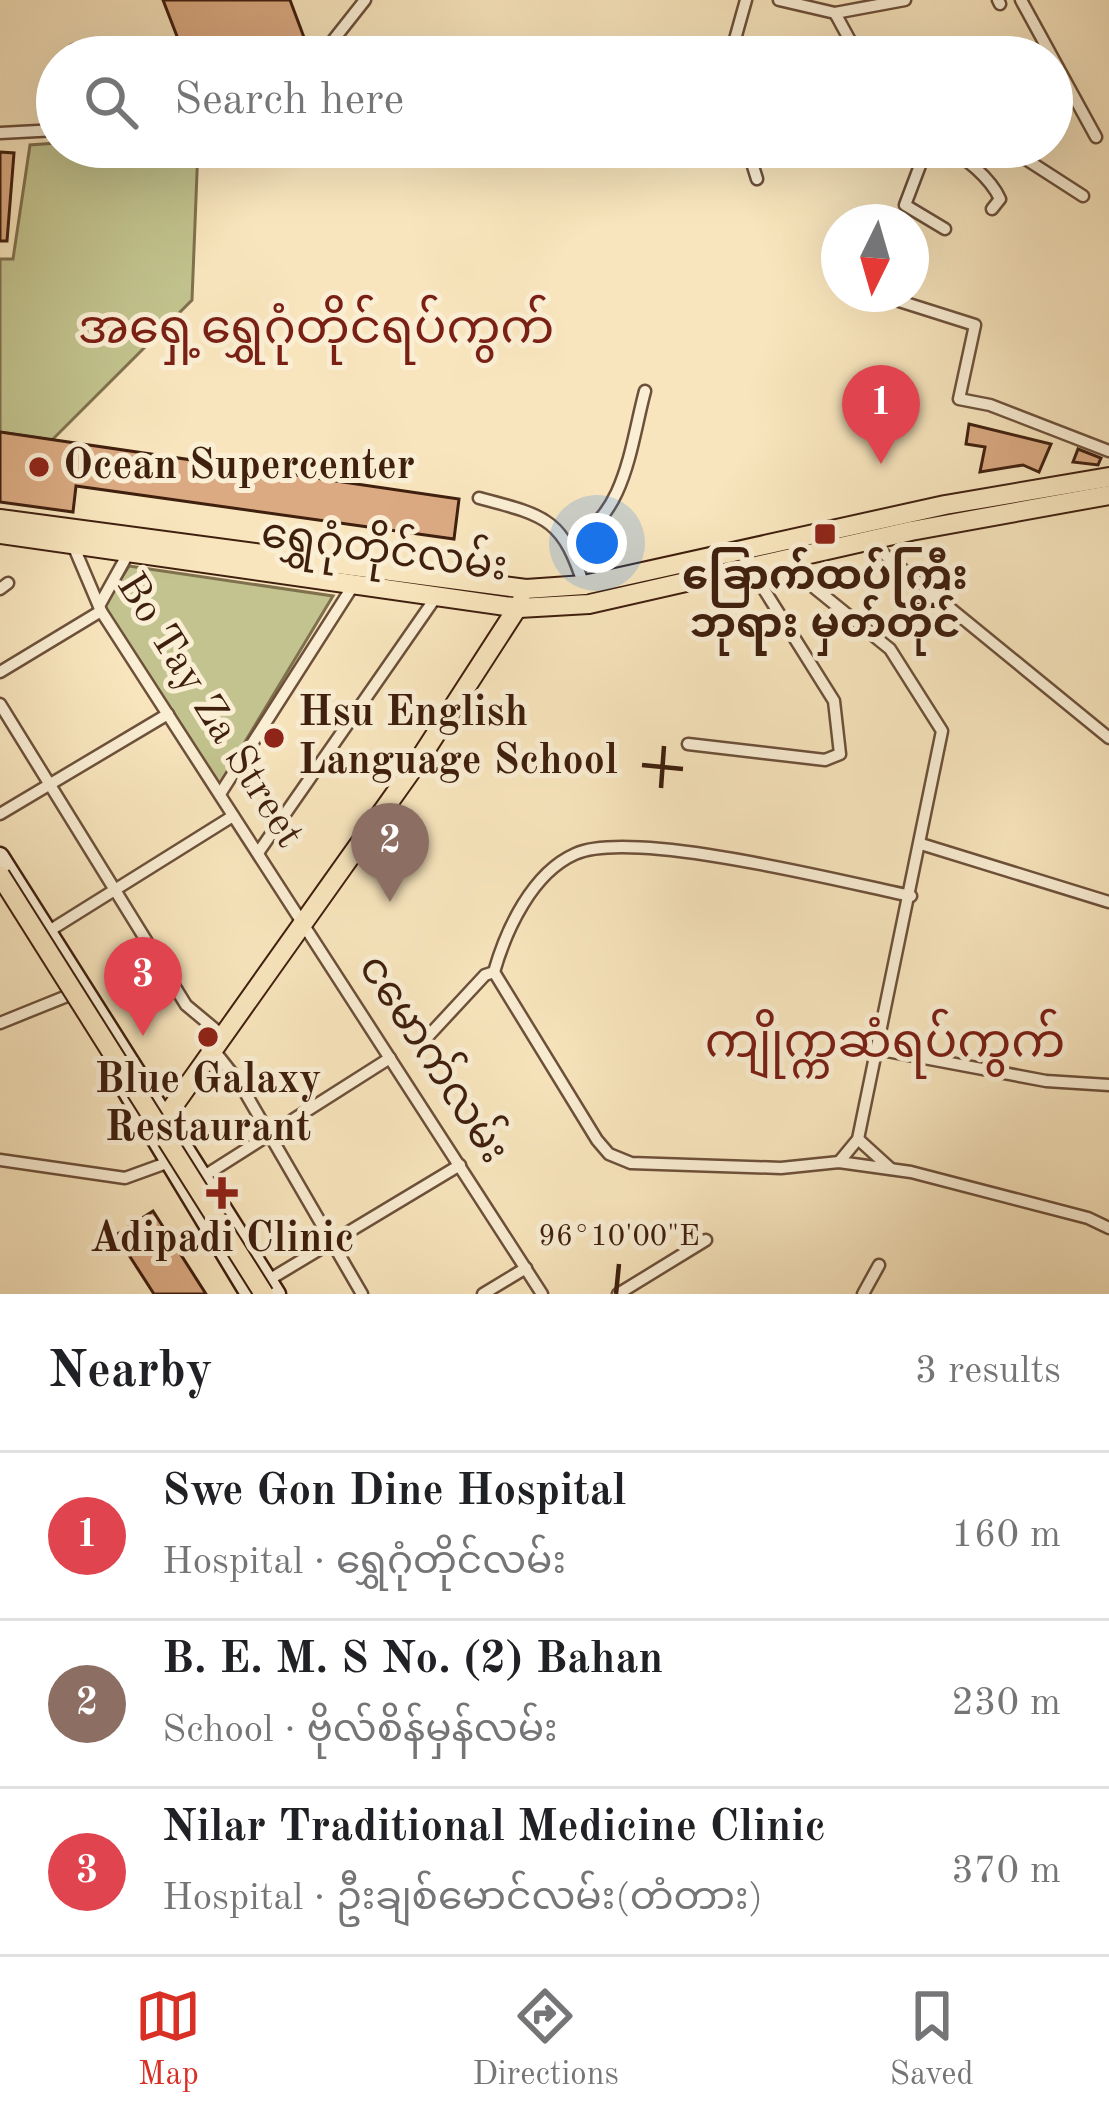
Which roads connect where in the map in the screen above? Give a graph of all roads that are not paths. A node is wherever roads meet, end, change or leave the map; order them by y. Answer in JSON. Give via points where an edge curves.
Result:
{"nodes":[{"id":1,"x":365,"y":0,"type":"edge"},
{"id":2,"x":746,"y":0,"type":"edge"},
{"id":3,"x":779,"y":0,"type":"edge"},
{"id":4,"x":1022,"y":0,"type":"edge"},
{"id":5,"x":896,"y":2,"type":"edge"},
{"id":6,"x":835,"y":13,"type":"junction"},
{"id":7,"x":337,"y":36,"type":"edge"},
{"id":8,"x":736,"y":36,"type":"edge"},
{"id":9,"x":848,"y":36,"type":"edge"},
{"id":10,"x":1041,"y":36,"type":"edge"},
{"id":11,"x":1073,"y":94,"type":"edge"},
{"id":12,"x":36,"y":131,"type":"edge"},
{"id":13,"x":0,"y":133,"type":"edge"},
{"id":14,"x":1096,"y":137,"type":"dead end"},
{"id":15,"x":754,"y":168,"type":"edge"},
{"id":16,"x":919,"y":168,"type":"edge"},
{"id":17,"x":976,"y":168,"type":"edge"},
{"id":18,"x":1040,"y":168,"type":"edge"},
{"id":19,"x":757,"y":179,"type":"dead end"},
{"id":20,"x":1083,"y":196,"type":"dead end"},
{"id":21,"x":992,"y":209,"type":"dead end"},
{"id":22,"x":945,"y":229,"type":"dead end"},
{"id":23,"x":929,"y":310,"type":"edge"},
{"id":24,"x":646,"y":391,"type":"dead end"},
{"id":25,"x":1109,"y":451,"type":"edge"},
{"id":26,"x":1109,"y":477,"type":"edge"},
{"id":27,"x":1109,"y":495,"type":"edge"},
{"id":28,"x":479,"y":498,"type":"dead end"},
{"id":29,"x":0,"y":519,"type":"edge"},
{"id":30,"x":0,"y":534,"type":"edge"},
{"id":31,"x":73,"y":536,"type":"junction"},
{"id":32,"x":868,"y":541,"type":"junction"},
{"id":33,"x":569,"y":543,"type":"junction"},
{"id":34,"x":131,"y":544,"type":"junction"},
{"id":35,"x":777,"y":551,"type":"junction"},
{"id":36,"x":746,"y":558,"type":"junction"},
{"id":37,"x":358,"y":575,"type":"junction"},
{"id":38,"x":587,"y":595,"type":"junction"},
{"id":39,"x":436,"y":597,"type":"junction"},
{"id":40,"x":523,"y":598,"type":"junction"},
{"id":41,"x":100,"y":608,"type":"junction"},
{"id":42,"x":0,"y":672,"type":"edge"},
{"id":43,"x":0,"y":704,"type":"edge"},
{"id":44,"x":168,"y":714,"type":"junction"},
{"id":45,"x":1109,"y":738,"type":"edge"},
{"id":46,"x":688,"y":744,"type":"dead end"},
{"id":47,"x":50,"y":784,"type":"junction"},
{"id":48,"x":220,"y":794,"type":"junction"},
{"id":49,"x":0,"y":814,"type":"edge"},
{"id":50,"x":233,"y":816,"type":"junction"},
{"id":51,"x":920,"y":844,"type":"junction"},
{"id":52,"x":258,"y":853,"type":"junction"},
{"id":53,"x":0,"y":856,"type":"edge"},
{"id":54,"x":4,"y":884,"type":"edge"},
{"id":55,"x":112,"y":892,"type":"junction"},
{"id":56,"x":911,"y":896,"type":"junction"},
{"id":57,"x":1109,"y":902,"type":"edge"},
{"id":58,"x":304,"y":923,"type":"junction"},
{"id":59,"x":49,"y":931,"type":"junction"},
{"id":60,"x":494,"y":972,"type":"junction"},
{"id":61,"x":67,"y":996,"type":"junction"},
{"id":62,"x":0,"y":1022,"type":"edge"},
{"id":63,"x":102,"y":1032,"type":"junction"},
{"id":64,"x":217,"y":1042,"type":"junction"},
{"id":65,"x":420,"y":1045,"type":"dead end"},
{"id":66,"x":876,"y":1049,"type":"junction"},
{"id":67,"x":390,"y":1058,"type":"junction"},
{"id":68,"x":1109,"y":1085,"type":"edge"},
{"id":69,"x":167,"y":1114,"type":"junction"},
{"id":70,"x":269,"y":1132,"type":"junction"},
{"id":71,"x":152,"y":1136,"type":"junction"},
{"id":72,"x":858,"y":1139,"type":"junction"},
{"id":73,"x":189,"y":1152,"type":"junction"},
{"id":74,"x":0,"y":1160,"type":"edge"},
{"id":75,"x":839,"y":1162,"type":"junction"},
{"id":76,"x":167,"y":1164,"type":"junction"},
{"id":77,"x":460,"y":1165,"type":"junction"},
{"id":78,"x":894,"y":1172,"type":"junction"},
{"id":79,"x":203,"y":1176,"type":"junction"},
{"id":80,"x":183,"y":1190,"type":"junction"},
{"id":81,"x":226,"y":1212,"type":"junction"},
{"id":82,"x":205,"y":1225,"type":"junction"},
{"id":83,"x":1109,"y":1228,"type":"edge"},
{"id":84,"x":706,"y":1240,"type":"dead end"},
{"id":85,"x":331,"y":1242,"type":"junction"},
{"id":86,"x":879,"y":1265,"type":"dead end"},
{"id":87,"x":526,"y":1268,"type":"junction"},
{"id":88,"x":261,"y":1291,"type":"edge"},
{"id":89,"x":362,"y":1294,"type":"edge"},
{"id":90,"x":483,"y":1294,"type":"edge"},
{"id":91,"x":542,"y":1294,"type":"edge"},
{"id":92,"x":619,"y":1294,"type":"edge"},
{"id":93,"x":863,"y":1294,"type":"edge"}],
"edges":[{"from":1,"to":7,"type":"street"},
{"from":2,"to":8,"type":"street"},
{"from":3,"to":6,"type":"street"},
{"from":4,"to":10,"type":"street"},
{"from":5,"to":6,"type":"street"},
{"from":6,"to":9,"type":"street"},
{"from":11,"to":14,"type":"street"},
{"from":12,"to":13,"type":"street"},
{"from":15,"to":19,"type":"street"},
{"from":16,"to":22,"type":"street","via":[[905,205]]},
{"from":17,"to":21,"type":"street","via":[[1000,199]]},
{"from":18,"to":20,"type":"street"},
{"from":23,"to":25,"type":"street","via":[[975,325],[959,399]]},
{"from":24,"to":33,"type":"street","via":[[605,519]]},
{"from":26,"to":35,"type":"main road","name":"ရွှေဂုံတိုင်လမ်း","via":[[951,503]]},
{"from":27,"to":32,"type":"main road","name":"ရွှေဂုံတိုင်လမ်း"},
{"from":28,"to":33,"type":"street","via":[[538,514]]},
{"from":29,"to":31,"type":"main road","name":"ရွှေဂုံတိုင်လမ်း"},
{"from":30,"to":31,"type":"main road","name":"ရွှေဂုံတိုင်လမ်း"},
{"from":31,"to":34,"type":"main road","name":"ရွှေဂုံတိုင်လမ်း"},
{"from":31,"to":41,"type":"street","name":"Bo Tay Za Street"},
{"from":32,"to":35,"type":"main road","name":"ရွှေဂုံတိုင်လမ်း"},
{"from":32,"to":45,"type":"street"},
{"from":33,"to":38,"type":"street"},
{"from":34,"to":37,"type":"main road","name":"ရွှေဂုံတိုင်လမ်း"},
{"from":34,"to":41,"type":"street"},
{"from":35,"to":36,"type":"main road","name":"ရွှေဂုံတိုင်လမ်း"},
{"from":35,"to":51,"type":"street","via":[[890,649],[939,720]]},
{"from":36,"to":38,"type":"main road","name":"ရွှေဂုံတိုင်လမ်း"},
{"from":36,"to":46,"type":"street","via":[[834,701],[836,758]]},
{"from":37,"to":39,"type":"main road","name":"ရွှေဂုံတိုင်လမ်း"},
{"from":37,"to":40,"type":"main road","name":"ရွှေဂုံတိုင်လမ်း"},
{"from":37,"to":48,"type":"street"},
{"from":38,"to":40,"type":"main road","name":"ရွှေဂုံတိုင်လမ်း"},
{"from":39,"to":40,"type":"main road","name":"ရွှေဂုံတိုင်လမ်း"},
{"from":39,"to":52,"type":"street"},
{"from":40,"to":58,"type":"main road"},
{"from":41,"to":42,"type":"street"},
{"from":41,"to":44,"type":"street","name":"Bo Tay Za Street"},
{"from":43,"to":47,"type":"street"},
{"from":44,"to":47,"type":"street"},
{"from":44,"to":48,"type":"street","name":"Bo Tay Za Street"},
{"from":47,"to":49,"type":"street"},
{"from":47,"to":55,"type":"street"},
{"from":48,"to":50,"type":"street","name":"Bo Tay Za Street"},
{"from":50,"to":52,"type":"street","name":"Bo Tay Za Street"},
{"from":50,"to":55,"type":"street"},
{"from":51,"to":56,"type":"street"},
{"from":51,"to":57,"type":"street"},
{"from":52,"to":58,"type":"street","name":"Bo Tay Za Street"},
{"from":53,"to":54,"type":"main road"},
{"from":54,"to":59,"type":"main road"},
{"from":54,"to":61,"type":"main road"},
{"from":54,"to":88,"type":"main road","bridge":true},
{"from":55,"to":59,"type":"street"},
{"from":55,"to":64,"type":"street"},
{"from":56,"to":60,"type":"street","via":[[627,846],[576,853],[536,885]]},
{"from":56,"to":66,"type":"street"},
{"from":58,"to":64,"type":"main road"},
{"from":58,"to":67,"type":"street","name":"ငမောက်လမ်း"},
{"from":59,"to":63,"type":"main road"},
{"from":60,"to":65,"type":"street"},
{"from":60,"to":75,"type":"street","via":[[609,1154],[631,1163]]},
{"from":61,"to":62,"type":"street"},
{"from":61,"to":63,"type":"main road"},
{"from":63,"to":69,"type":"main road"},
{"from":63,"to":71,"type":"main road"},
{"from":64,"to":69,"type":"main road"},
{"from":64,"to":70,"type":"street"},
{"from":66,"to":68,"type":"street"},
{"from":66,"to":72,"type":"street"},
{"from":67,"to":70,"type":"street"},
{"from":67,"to":77,"type":"street","name":"ငမောက်လမ်း"},
{"from":69,"to":71,"type":"main road"},
{"from":69,"to":73,"type":"main road"},
{"from":70,"to":79,"type":"street"},
{"from":70,"to":85,"type":"street"},
{"from":71,"to":76,"type":"main road"},
{"from":72,"to":75,"type":"street"},
{"from":72,"to":78,"type":"street"},
{"from":73,"to":76,"type":"street"},
{"from":73,"to":79,"type":"main road"},
{"from":74,"to":76,"type":"street","via":[[133,1177]]},
{"from":75,"to":78,"type":"street"},
{"from":76,"to":80,"type":"main road"},
{"from":77,"to":85,"type":"street"},
{"from":77,"to":87,"type":"street","name":"ငမောက်လမ်း"},
{"from":78,"to":83,"type":"street"},
{"from":79,"to":80,"type":"street"},
{"from":79,"to":81,"type":"main road"},
{"from":80,"to":82,"type":"main road"},
{"from":81,"to":82,"type":"main road"},
{"from":81,"to":88,"type":"main road"},
{"from":82,"to":88,"type":"main road"},
{"from":84,"to":92,"type":"street"},
{"from":85,"to":88,"type":"street"},
{"from":85,"to":89,"type":"street"},
{"from":86,"to":93,"type":"street"},
{"from":87,"to":90,"type":"street"},
{"from":87,"to":91,"type":"street","name":"ငမောက်လမ်း"}]}
